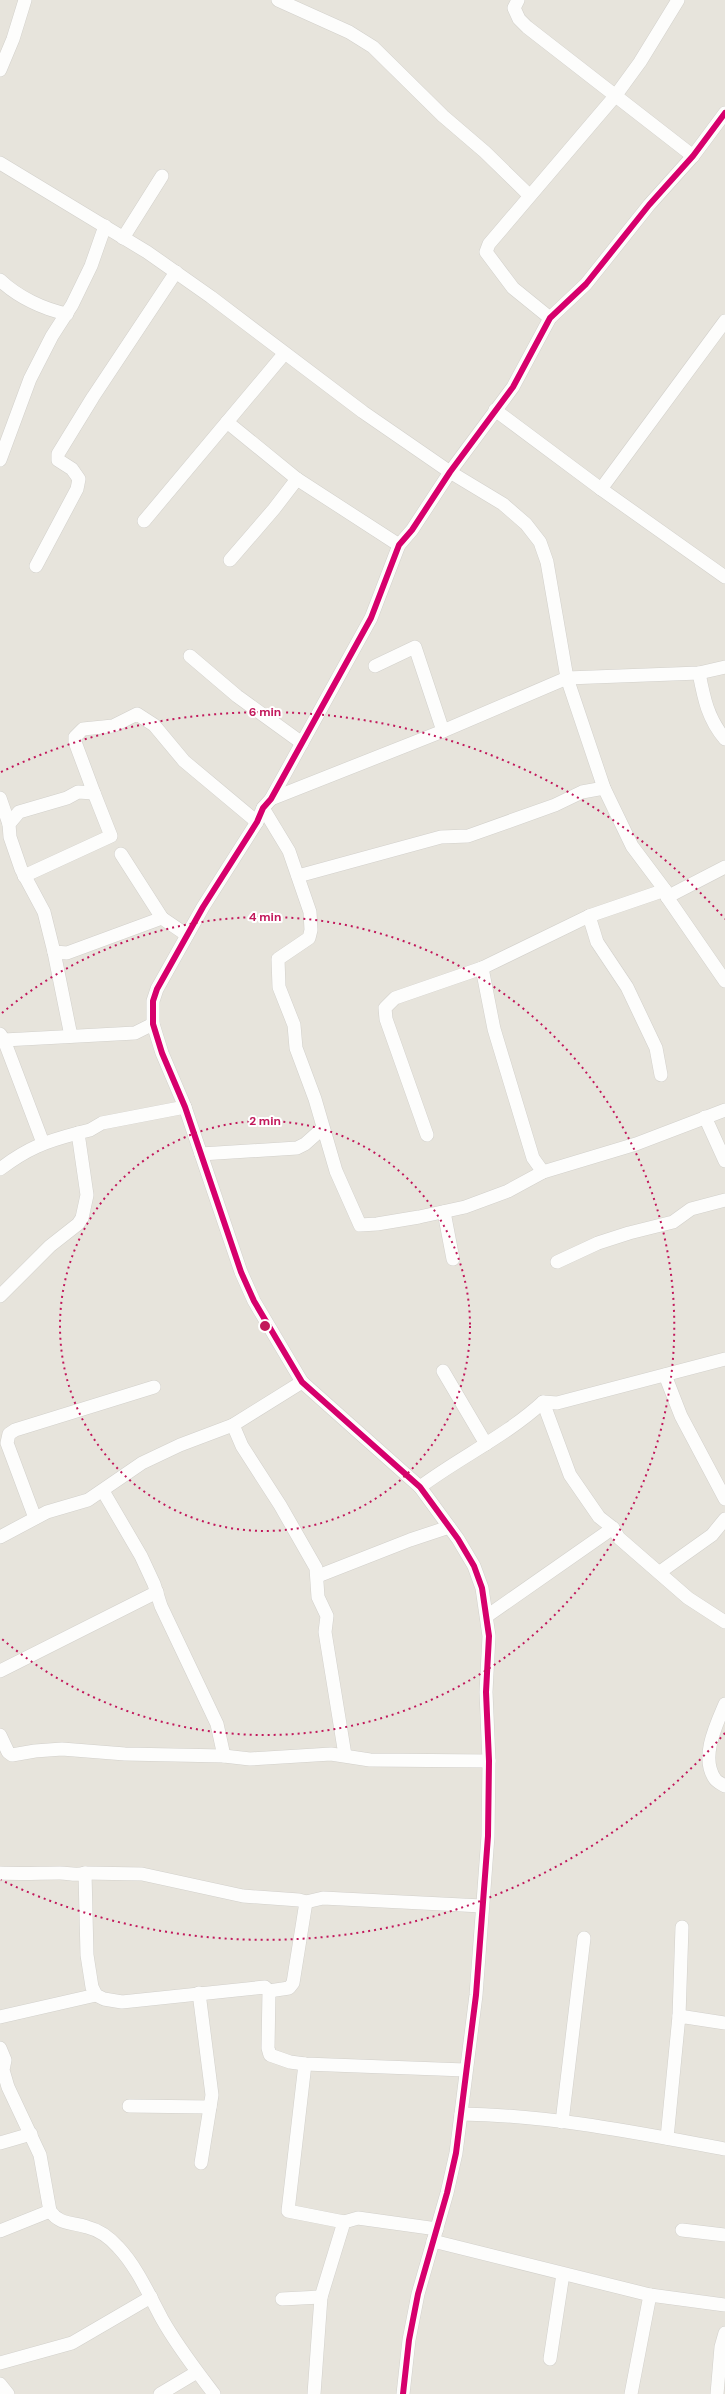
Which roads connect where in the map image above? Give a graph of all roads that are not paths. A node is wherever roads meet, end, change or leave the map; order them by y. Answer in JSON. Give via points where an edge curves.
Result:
{"nodes":[{"id":1,"x":25,"y":0,"type":"edge"},
{"id":2,"x":278,"y":0,"type":"edge"},
{"id":3,"x":518,"y":0,"type":"edge"},
{"id":4,"x":678,"y":0,"type":"edge"},
{"id":5,"x":0,"y":70,"type":"edge"},
{"id":6,"x":616,"y":95,"type":"junction"},
{"id":7,"x":725,"y":113,"type":"edge"},
{"id":8,"x":693,"y":156,"type":"junction"},
{"id":9,"x":0,"y":163,"type":"edge"},
{"id":10,"x":162,"y":176,"type":"dead end"},
{"id":11,"x":529,"y":195,"type":"junction"},
{"id":12,"x":105,"y":226,"type":"junction"},
{"id":13,"x":123,"y":238,"type":"junction"},
{"id":14,"x":176,"y":272,"type":"junction"},
{"id":15,"x":0,"y":280,"type":"edge"},
{"id":16,"x":67,"y":314,"type":"junction"},
{"id":17,"x":550,"y":318,"type":"junction"},
{"id":18,"x":725,"y":321,"type":"edge"},
{"id":19,"x":284,"y":354,"type":"junction"},
{"id":20,"x":494,"y":410,"type":"junction"},
{"id":21,"x":228,"y":422,"type":"junction"},
{"id":22,"x":0,"y":460,"type":"edge"},
{"id":23,"x":450,"y":472,"type":"junction"},
{"id":24,"x":297,"y":479,"type":"junction"},
{"id":25,"x":601,"y":489,"type":"junction"},
{"id":26,"x":144,"y":520,"type":"dead end"},
{"id":27,"x":399,"y":545,"type":"junction"},
{"id":28,"x":230,"y":560,"type":"dead end"},
{"id":29,"x":36,"y":566,"type":"dead end"},
{"id":30,"x":725,"y":577,"type":"edge"},
{"id":31,"x":190,"y":656,"type":"dead end"},
{"id":32,"x":375,"y":666,"type":"dead end"},
{"id":33,"x":725,"y":667,"type":"edge"},
{"id":34,"x":699,"y":673,"type":"junction"},
{"id":35,"x":567,"y":678,"type":"junction"},
{"id":36,"x":443,"y":731,"type":"junction"},
{"id":37,"x":725,"y":739,"type":"edge"},
{"id":38,"x":302,"y":743,"type":"junction"},
{"id":39,"x":604,"y":788,"type":"junction"},
{"id":40,"x":94,"y":793,"type":"junction"},
{"id":41,"x":0,"y":798,"type":"edge"},
{"id":42,"x":267,"y":803,"type":"junction"},
{"id":43,"x":257,"y":822,"type":"junction"},
{"id":44,"x":9,"y":824,"type":"junction"},
{"id":45,"x":121,"y":854,"type":"dead end"},
{"id":46,"x":725,"y":867,"type":"edge"},
{"id":47,"x":24,"y":876,"type":"junction"},
{"id":48,"x":298,"y":876,"type":"junction"},
{"id":49,"x":666,"y":894,"type":"junction"},
{"id":50,"x":589,"y":916,"type":"junction"},
{"id":51,"x":162,"y":918,"type":"junction"},
{"id":52,"x":186,"y":935,"type":"junction"},
{"id":53,"x":54,"y":952,"type":"junction"},
{"id":54,"x":482,"y":968,"type":"junction"},
{"id":55,"x":724,"y":978,"type":"edge"},
{"id":56,"x":153,"y":1024,"type":"junction"},
{"id":57,"x":71,"y":1036,"type":"junction"},
{"id":58,"x":2,"y":1037,"type":"edge"},
{"id":59,"x":661,"y":1075,"type":"dead end"},
{"id":60,"x":185,"y":1107,"type":"junction"},
{"id":61,"x":725,"y":1110,"type":"edge"},
{"id":62,"x":705,"y":1117,"type":"junction"},
{"id":63,"x":322,"y":1128,"type":"junction"},
{"id":64,"x":78,"y":1133,"type":"junction"},
{"id":65,"x":427,"y":1135,"type":"dead end"},
{"id":66,"x":43,"y":1143,"type":"junction"},
{"id":67,"x":201,"y":1154,"type":"junction"},
{"id":68,"x":725,"y":1161,"type":"edge"},
{"id":69,"x":0,"y":1169,"type":"edge"},
{"id":70,"x":542,"y":1172,"type":"junction"},
{"id":71,"x":725,"y":1200,"type":"edge"},
{"id":72,"x":444,"y":1212,"type":"junction"},
{"id":73,"x":453,"y":1259,"type":"dead end"},
{"id":74,"x":557,"y":1262,"type":"dead end"},
{"id":75,"x":0,"y":1296,"type":"edge"},
{"id":76,"x":725,"y":1360,"type":"edge"},
{"id":77,"x":442,"y":1371,"type":"dead end"},
{"id":78,"x":665,"y":1375,"type":"junction"},
{"id":79,"x":302,"y":1382,"type":"junction"},
{"id":80,"x":154,"y":1387,"type":"dead end"},
{"id":81,"x":543,"y":1402,"type":"junction"},
{"id":82,"x":233,"y":1425,"type":"junction"},
{"id":83,"x":486,"y":1444,"type":"junction"},
{"id":84,"x":420,"y":1487,"type":"junction"},
{"id":85,"x":103,"y":1491,"type":"junction"},
{"id":86,"x":725,"y":1499,"type":"edge"},
{"id":87,"x":35,"y":1518,"type":"junction"},
{"id":88,"x":725,"y":1519,"type":"edge"},
{"id":89,"x":449,"y":1527,"type":"junction"},
{"id":90,"x":613,"y":1528,"type":"junction"},
{"id":91,"x":0,"y":1537,"type":"edge"},
{"id":92,"x":660,"y":1572,"type":"junction"},
{"id":93,"x":318,"y":1576,"type":"junction"},
{"id":94,"x":157,"y":1592,"type":"junction"},
{"id":95,"x":487,"y":1616,"type":"junction"},
{"id":96,"x":725,"y":1622,"type":"edge"},
{"id":97,"x":0,"y":1671,"type":"edge"},
{"id":98,"x":725,"y":1704,"type":"edge"},
{"id":99,"x":0,"y":1735,"type":"edge"},
{"id":100,"x":345,"y":1755,"type":"junction"},
{"id":101,"x":224,"y":1756,"type":"junction"},
{"id":102,"x":489,"y":1761,"type":"junction"},
{"id":103,"x":725,"y":1786,"type":"edge"},
{"id":104,"x":0,"y":1872,"type":"edge"},
{"id":105,"x":85,"y":1873,"type":"junction"},
{"id":106,"x":306,"y":1902,"type":"junction"},
{"id":107,"x":482,"y":1906,"type":"junction"},
{"id":108,"x":682,"y":1927,"type":"dead end"},
{"id":109,"x":584,"y":1938,"type":"dead end"},
{"id":110,"x":270,"y":1991,"type":"junction"},
{"id":111,"x":199,"y":1993,"type":"junction"},
{"id":112,"x":96,"y":1995,"type":"junction"},
{"id":113,"x":678,"y":2016,"type":"junction"},
{"id":114,"x":0,"y":2018,"type":"edge"},
{"id":115,"x":725,"y":2023,"type":"edge"},
{"id":116,"x":0,"y":2048,"type":"edge"},
{"id":117,"x":305,"y":2064,"type":"junction"},
{"id":118,"x":1,"y":2069,"type":"edge"},
{"id":119,"x":465,"y":2070,"type":"junction"},
{"id":120,"x":129,"y":2106,"type":"dead end"},
{"id":121,"x":210,"y":2107,"type":"junction"},
{"id":122,"x":462,"y":2114,"type":"junction"},
{"id":123,"x":562,"y":2122,"type":"junction"},
{"id":124,"x":31,"y":2134,"type":"junction"},
{"id":125,"x":667,"y":2138,"type":"junction"},
{"id":126,"x":0,"y":2143,"type":"edge"},
{"id":127,"x":725,"y":2149,"type":"edge"},
{"id":128,"x":201,"y":2163,"type":"dead end"},
{"id":129,"x":50,"y":2211,"type":"junction"},
{"id":130,"x":344,"y":2222,"type":"junction"},
{"id":131,"x":682,"y":2230,"type":"dead end"},
{"id":132,"x":0,"y":2232,"type":"edge"},
{"id":133,"x":435,"y":2235,"type":"junction"},
{"id":134,"x":725,"y":2235,"type":"edge"},
{"id":135,"x":563,"y":2274,"type":"junction"},
{"id":136,"x":650,"y":2295,"type":"junction"},
{"id":137,"x":151,"y":2297,"type":"junction"},
{"id":138,"x":321,"y":2297,"type":"junction"},
{"id":139,"x":282,"y":2299,"type":"dead end"},
{"id":140,"x":725,"y":2304,"type":"edge"},
{"id":141,"x":725,"y":2333,"type":"edge"},
{"id":142,"x":550,"y":2359,"type":"dead end"},
{"id":143,"x":0,"y":2363,"type":"edge"},
{"id":144,"x":197,"y":2372,"type":"junction"},
{"id":145,"x":0,"y":2384,"type":"edge"},
{"id":146,"x":8,"y":2394,"type":"edge"},
{"id":147,"x":160,"y":2394,"type":"edge"},
{"id":148,"x":214,"y":2394,"type":"edge"},
{"id":149,"x":314,"y":2394,"type":"edge"},
{"id":150,"x":403,"y":2394,"type":"edge"},
{"id":151,"x":631,"y":2394,"type":"edge"},
{"id":152,"x":717,"y":2394,"type":"edge"}],
"edges":[{"from":1,"to":5,"type":"street"},
{"from":2,"to":11,"type":"street","via":[[349,32],[373,47]]},
{"from":3,"to":6,"type":"street","via":[[514,8],[519,19]]},
{"from":4,"to":6,"type":"street","via":[[640,62]]},
{"from":6,"to":8,"type":"street"},
{"from":6,"to":11,"type":"street"},
{"from":7,"to":8,"type":"street"},
{"from":8,"to":17,"type":"street","via":[[649,205],[586,284]]},
{"from":9,"to":12,"type":"street"},
{"from":10,"to":13,"type":"street"},
{"from":11,"to":17,"type":"street","via":[[489,244],[486,252],[513,288]]},
{"from":12,"to":13,"type":"street"},
{"from":12,"to":16,"type":"street","via":[[91,266]]},
{"from":13,"to":14,"type":"street"},
{"from":14,"to":19,"type":"street"},
{"from":14,"to":29,"type":"street","via":[[58,454],[58,460],[72,469],[79,479],[77,489]]},
{"from":15,"to":16,"type":"street","via":[[22,296],[56,312]]},
{"from":16,"to":22,"type":"street","via":[[52,336],[30,379]]},
{"from":17,"to":20,"type":"street","via":[[514,387]]},
{"from":18,"to":25,"type":"street"},
{"from":19,"to":21,"type":"street"},
{"from":19,"to":23,"type":"street","via":[[362,412]]},
{"from":20,"to":23,"type":"street"},
{"from":20,"to":25,"type":"street"},
{"from":21,"to":24,"type":"street"},
{"from":21,"to":26,"type":"street"},
{"from":23,"to":27,"type":"street","via":[[412,530]]},
{"from":23,"to":35,"type":"street","via":[[503,504],[526,524],[540,542],[547,562]]},
{"from":24,"to":27,"type":"street"},
{"from":24,"to":28,"type":"street","via":[[274,510]]},
{"from":25,"to":30,"type":"street"},
{"from":27,"to":38,"type":"street","via":[[371,618]]},
{"from":31,"to":38,"type":"street","via":[[237,696]]},
{"from":32,"to":36,"type":"street","via":[[415,647]]},
{"from":33,"to":34,"type":"street"},
{"from":34,"to":35,"type":"street"},
{"from":34,"to":37,"type":"street","via":[[706,709],[715,727]]},
{"from":35,"to":36,"type":"street"},
{"from":35,"to":39,"type":"street"},
{"from":36,"to":42,"type":"street"},
{"from":38,"to":42,"type":"street"},
{"from":39,"to":48,"type":"street","via":[[582,792],[555,805],[468,836],[441,837]]},
{"from":39,"to":49,"type":"street","via":[[632,846]]},
{"from":40,"to":43,"type":"street","via":[[74,742],[75,737],[83,729],[113,726],[137,714],[154,725],[184,761]]},
{"from":40,"to":44,"type":"street","via":[[78,792],[67,798],[19,812]]},
{"from":40,"to":47,"type":"street","via":[[110,836]]},
{"from":41,"to":44,"type":"street"},
{"from":42,"to":43,"type":"street"},
{"from":42,"to":48,"type":"street"},
{"from":43,"to":52,"type":"street"},
{"from":44,"to":47,"type":"street","via":[[10,837]]},
{"from":45,"to":51,"type":"street"},
{"from":46,"to":49,"type":"street"},
{"from":47,"to":53,"type":"street","via":[[44,912]]},
{"from":48,"to":63,"type":"street","via":[[310,912],[311,930],[309,938],[278,959],[279,987],[294,1025],[296,1048],[315,1099]]},
{"from":49,"to":50,"type":"street"},
{"from":49,"to":55,"type":"street"},
{"from":50,"to":54,"type":"street"},
{"from":50,"to":59,"type":"street","via":[[596,942],[627,987],[656,1048]]},
{"from":51,"to":52,"type":"street"},
{"from":51,"to":53,"type":"street","via":[[67,953]]},
{"from":52,"to":56,"type":"street","via":[[157,989],[153,1002]]},
{"from":53,"to":57,"type":"street"},
{"from":54,"to":65,"type":"street","via":[[395,998],[385,1008],[386,1019]]},
{"from":54,"to":70,"type":"street","via":[[494,1029],[533,1158]]},
{"from":56,"to":57,"type":"street","via":[[134,1033]]},
{"from":56,"to":60,"type":"street","via":[[162,1053]]},
{"from":57,"to":58,"type":"street"},
{"from":58,"to":66,"type":"street"},
{"from":60,"to":64,"type":"street","via":[[102,1123]]},
{"from":60,"to":67,"type":"street"},
{"from":61,"to":62,"type":"street"},
{"from":62,"to":68,"type":"street"},
{"from":62,"to":70,"type":"street","via":[[636,1144]]},
{"from":63,"to":67,"type":"street","via":[[297,1148]]},
{"from":63,"to":72,"type":"street","via":[[336,1171],[360,1224],[377,1224]]},
{"from":64,"to":66,"type":"street"},
{"from":64,"to":75,"type":"street","via":[[87,1195],[82,1218]]},
{"from":66,"to":69,"type":"street","via":[[25,1151]]},
{"from":67,"to":79,"type":"street","via":[[241,1272],[254,1301]]},
{"from":70,"to":72,"type":"street","via":[[508,1191]]},
{"from":71,"to":74,"type":"street","via":[[691,1209],[673,1222],[598,1243]]},
{"from":72,"to":73,"type":"street"},
{"from":76,"to":78,"type":"street"},
{"from":77,"to":83,"type":"street"},
{"from":78,"to":81,"type":"street","via":[[557,1403]]},
{"from":78,"to":86,"type":"street","via":[[681,1416]]},
{"from":79,"to":82,"type":"street"},
{"from":79,"to":84,"type":"street"},
{"from":80,"to":87,"type":"street","via":[[9,1434],[7,1443]]},
{"from":81,"to":83,"type":"street","via":[[519,1424]]},
{"from":81,"to":90,"type":"street","via":[[570,1475],[599,1517]]},
{"from":82,"to":85,"type":"street","via":[[142,1463]]},
{"from":82,"to":93,"type":"street","via":[[242,1446],[280,1505],[316,1568]]},
{"from":83,"to":84,"type":"street","via":[[447,1467]]},
{"from":84,"to":89,"type":"street"},
{"from":85,"to":87,"type":"street","via":[[88,1500]]},
{"from":85,"to":94,"type":"street","via":[[141,1556]]},
{"from":87,"to":91,"type":"street"},
{"from":88,"to":92,"type":"street","via":[[712,1535]]},
{"from":89,"to":93,"type":"street"},
{"from":89,"to":95,"type":"street","via":[[474,1566],[482,1588]]},
{"from":90,"to":92,"type":"street","via":[[619,1538]]},
{"from":90,"to":95,"type":"street"},
{"from":92,"to":96,"type":"street","via":[[688,1598]]},
{"from":93,"to":100,"type":"street","via":[[318,1597],[326,1616],[326,1632]]},
{"from":94,"to":97,"type":"street"},
{"from":94,"to":101,"type":"street","via":[[217,1724]]},
{"from":95,"to":102,"type":"street","via":[[489,1636],[486,1692]]},
{"from":98,"to":103,"type":"street","via":[[714,1730],[708,1761],[715,1779]]},
{"from":99,"to":101,"type":"street","via":[[12,1755],[35,1750],[62,1749],[125,1754]]},
{"from":100,"to":101,"type":"street","via":[[250,1759]]},
{"from":100,"to":102,"type":"street","via":[[370,1760]]},
{"from":102,"to":107,"type":"street","via":[[488,1836]]},
{"from":104,"to":105,"type":"street","via":[[60,1873],[76,1876]]},
{"from":105,"to":106,"type":"street","via":[[142,1874],[243,1896]]},
{"from":105,"to":112,"type":"street","via":[[87,1956],[92,1988]]},
{"from":106,"to":107,"type":"street","via":[[323,1898]]},
{"from":106,"to":110,"type":"street","via":[[293,1983],[289,1988]]},
{"from":107,"to":119,"type":"street","via":[[476,1995]]},
{"from":108,"to":113,"type":"street"},
{"from":109,"to":123,"type":"street"},
{"from":110,"to":111,"type":"street","via":[[261,1987]]},
{"from":110,"to":117,"type":"street","via":[[270,2055]]},
{"from":111,"to":112,"type":"street","via":[[122,2002]]},
{"from":111,"to":121,"type":"street","via":[[211,2086]]},
{"from":112,"to":114,"type":"street"},
{"from":113,"to":115,"type":"street"},
{"from":113,"to":125,"type":"street"},
{"from":116,"to":118,"type":"street","via":[[5,2060]]},
{"from":117,"to":119,"type":"street"},
{"from":117,"to":130,"type":"street","via":[[288,2211]]},
{"from":118,"to":124,"type":"street","via":[[14,2103]]},
{"from":119,"to":122,"type":"street"},
{"from":120,"to":121,"type":"street"},
{"from":121,"to":128,"type":"street"},
{"from":122,"to":123,"type":"street","via":[[500,2114]]},
{"from":122,"to":133,"type":"street","via":[[452,2175]]},
{"from":123,"to":125,"type":"street"},
{"from":124,"to":126,"type":"street"},
{"from":124,"to":129,"type":"street","via":[[40,2155]]},
{"from":125,"to":127,"type":"street"},
{"from":129,"to":132,"type":"street"},
{"from":129,"to":137,"type":"street","via":[[55,2219],[88,2227],[118,2247]]},
{"from":130,"to":133,"type":"street","via":[[358,2218]]},
{"from":130,"to":138,"type":"street"},
{"from":131,"to":134,"type":"street"},
{"from":133,"to":135,"type":"street"},
{"from":133,"to":150,"type":"street","via":[[408,2340]]},
{"from":135,"to":136,"type":"street"},
{"from":135,"to":142,"type":"street"},
{"from":136,"to":140,"type":"street"},
{"from":136,"to":151,"type":"street"},
{"from":137,"to":143,"type":"street","via":[[72,2343]]},
{"from":137,"to":144,"type":"street","via":[[169,2331]]},
{"from":138,"to":139,"type":"street"},
{"from":138,"to":149,"type":"street"},
{"from":141,"to":152,"type":"street","via":[[721,2347]]},
{"from":144,"to":147,"type":"street"},
{"from":144,"to":148,"type":"street"},
{"from":145,"to":146,"type":"street"}]}
